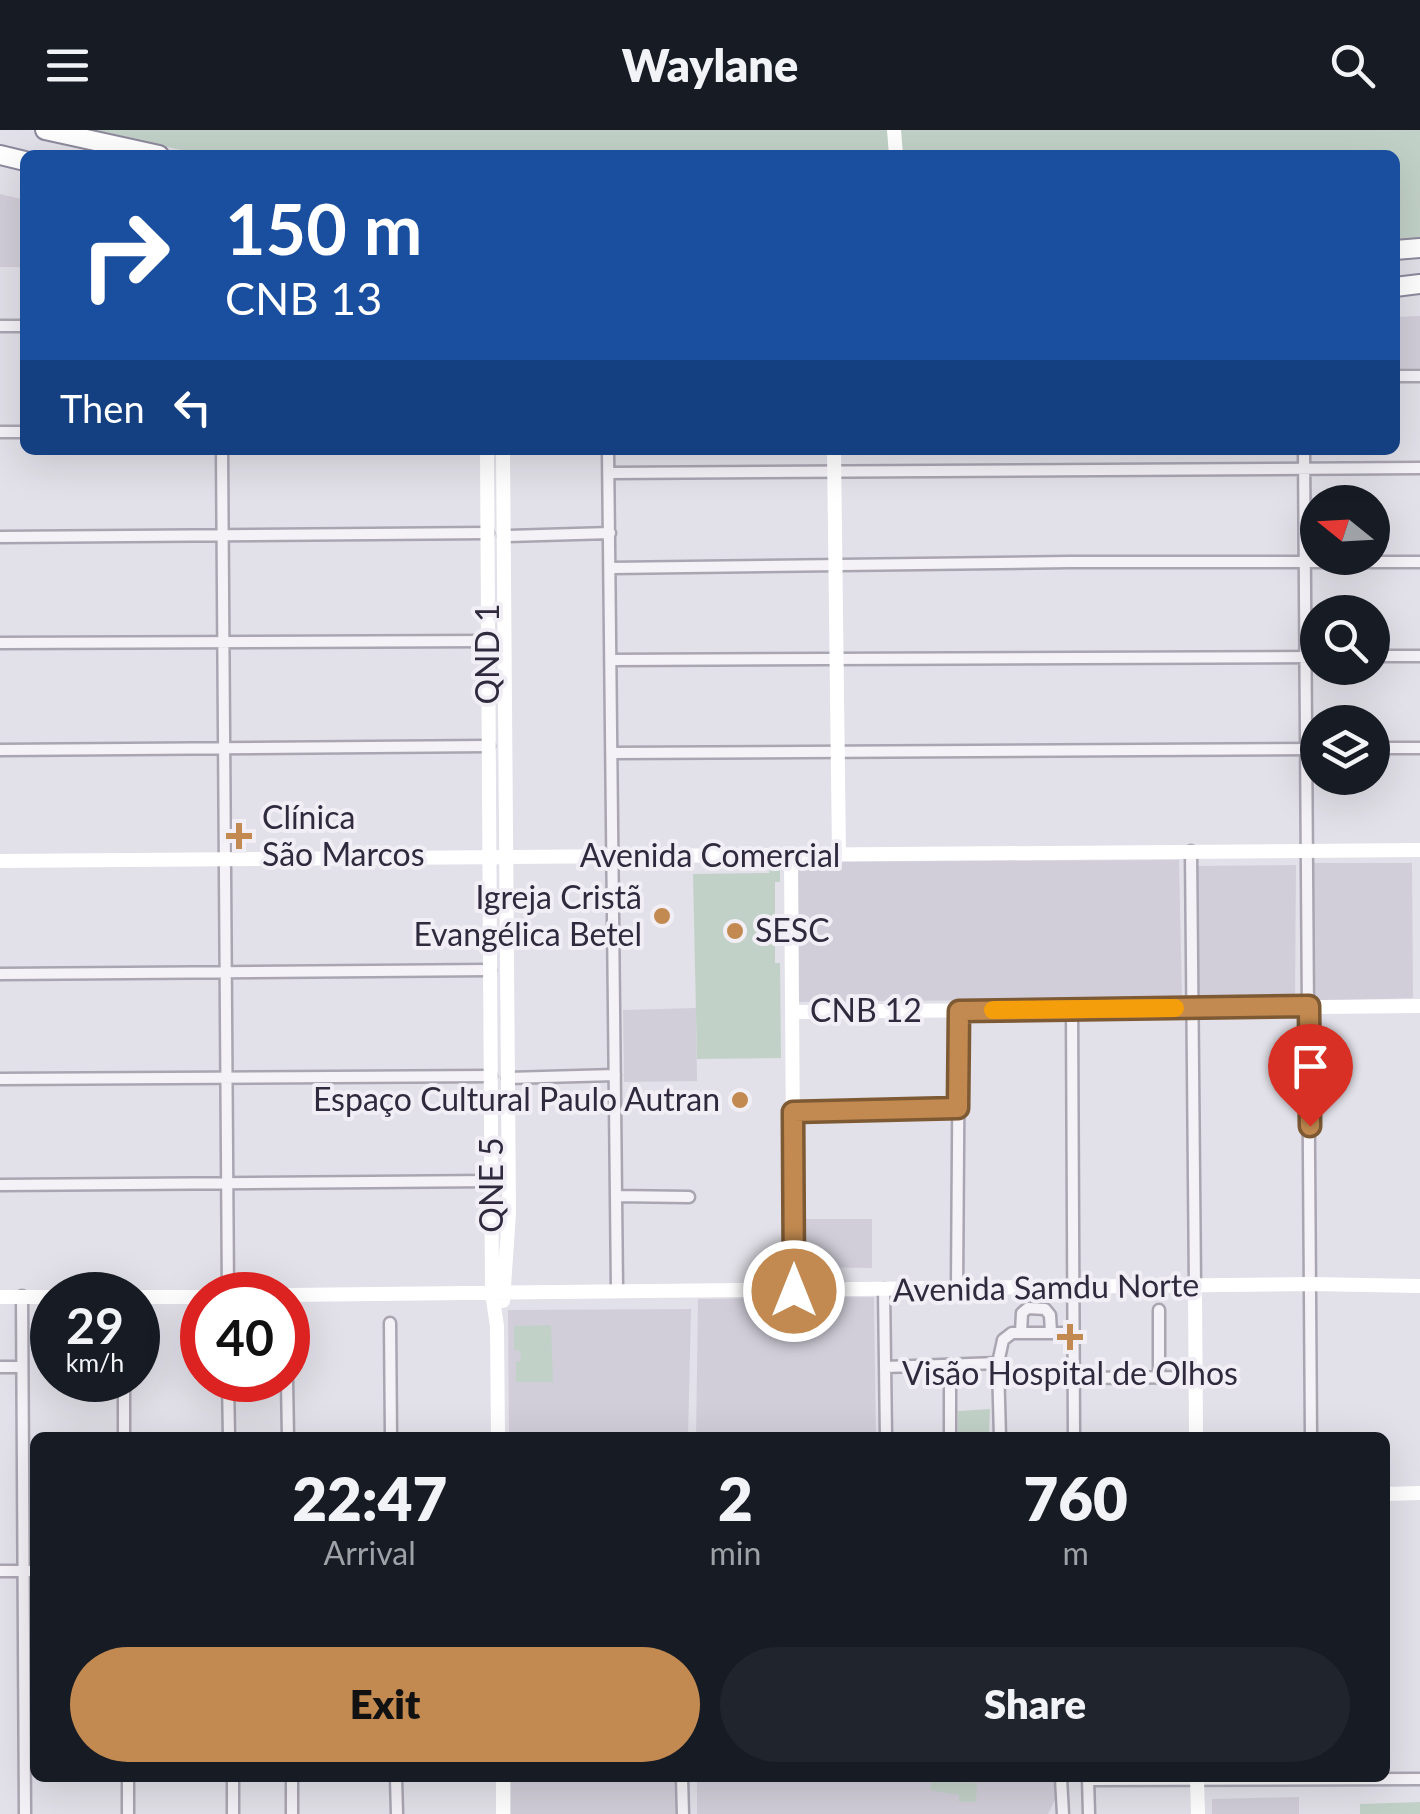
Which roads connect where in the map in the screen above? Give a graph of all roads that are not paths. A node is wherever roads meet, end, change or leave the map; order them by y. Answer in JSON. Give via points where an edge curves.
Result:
{"nodes":[{"id":1,"x":45,"y":130,"type":"edge"},
{"id":2,"x":136,"y":150,"type":"edge"},
{"id":3,"x":222,"y":455,"type":"edge"},
{"id":4,"x":487,"y":455,"type":"edge"},
{"id":5,"x":503,"y":455,"type":"edge"},
{"id":6,"x":608,"y":455,"type":"edge"},
{"id":7,"x":834,"y":455,"type":"edge"},
{"id":8,"x":1304,"y":455,"type":"edge"},
{"id":9,"x":1420,"y":468,"type":"edge"},
{"id":10,"x":1304,"y":469,"type":"junction"},
{"id":11,"x":834,"y":472,"type":"junction"},
{"id":12,"x":608,"y":473,"type":"junction"},
{"id":13,"x":1304,"y":485,"type":"edge"},
{"id":14,"x":488,"y":533,"type":"junction"},
{"id":15,"x":610,"y":533,"type":"junction"},
{"id":16,"x":223,"y":536,"type":"junction"},
{"id":17,"x":504,"y":536,"type":"junction"},
{"id":18,"x":0,"y":537,"type":"edge"},
{"id":19,"x":1390,"y":562,"type":"edge"},
{"id":20,"x":1420,"y":562,"type":"edge"},
{"id":21,"x":1300,"y":563,"type":"edge"},
{"id":22,"x":834,"y":567,"type":"junction"},
{"id":23,"x":611,"y":568,"type":"junction"},
{"id":24,"x":488,"y":577,"type":"junction"},
{"id":25,"x":504,"y":577,"type":"junction"},
{"id":26,"x":488,"y":596,"type":"junction"},
{"id":27,"x":504,"y":597,"type":"junction"},
{"id":28,"x":488,"y":641,"type":"junction"},
{"id":29,"x":224,"y":642,"type":"junction"},
{"id":30,"x":0,"y":644,"type":"edge"},
{"id":31,"x":1390,"y":656,"type":"edge"},
{"id":32,"x":1420,"y":656,"type":"edge"},
{"id":33,"x":1300,"y":657,"type":"edge"},
{"id":34,"x":835,"y":658,"type":"junction"},
{"id":35,"x":611,"y":660,"type":"junction"},
{"id":36,"x":489,"y":746,"type":"junction"},
{"id":37,"x":1390,"y":748,"type":"edge"},
{"id":38,"x":1420,"y":748,"type":"edge"},
{"id":39,"x":225,"y":749,"type":"junction"},
{"id":40,"x":1300,"y":749,"type":"edge"},
{"id":41,"x":0,"y":750,"type":"edge"},
{"id":42,"x":838,"y":751,"type":"junction"},
{"id":43,"x":612,"y":753,"type":"junction"},
{"id":44,"x":489,"y":792,"type":"junction"},
{"id":45,"x":506,"y":793,"type":"junction"},
{"id":46,"x":1310,"y":795,"type":"edge"},
{"id":47,"x":1420,"y":850,"type":"edge"},
{"id":48,"x":1191,"y":851,"type":"junction"},
{"id":49,"x":1308,"y":851,"type":"junction"},
{"id":50,"x":791,"y":856,"type":"junction"},
{"id":51,"x":840,"y":856,"type":"junction"},
{"id":52,"x":507,"y":857,"type":"junction"},
{"id":53,"x":613,"y":857,"type":"junction"},
{"id":54,"x":490,"y":858,"type":"junction"},
{"id":55,"x":227,"y":859,"type":"junction"},
{"id":56,"x":0,"y":861,"type":"edge"},
{"id":57,"x":507,"y":960,"type":"junction"},
{"id":58,"x":490,"y":965,"type":"junction"},
{"id":59,"x":226,"y":971,"type":"junction"},
{"id":60,"x":0,"y":974,"type":"edge"},
{"id":61,"x":1309,"y":1006,"type":"junction"},
{"id":62,"x":1420,"y":1006,"type":"edge"},
{"id":63,"x":1190,"y":1008,"type":"junction"},
{"id":64,"x":1072,"y":1009,"type":"junction"},
{"id":65,"x":959,"y":1011,"type":"junction"},
{"id":66,"x":792,"y":1012,"type":"junction"},
{"id":67,"x":615,"y":1075,"type":"junction"},
{"id":68,"x":226,"y":1076,"type":"junction"},
{"id":69,"x":491,"y":1076,"type":"junction"},
{"id":70,"x":508,"y":1078,"type":"junction"},
{"id":71,"x":0,"y":1079,"type":"edge"},
{"id":72,"x":958,"y":1108,"type":"junction"},
{"id":73,"x":793,"y":1112,"type":"junction"},
{"id":74,"x":492,"y":1182,"type":"junction"},
{"id":75,"x":228,"y":1183,"type":"junction"},
{"id":76,"x":0,"y":1185,"type":"edge"},
{"id":77,"x":616,"y":1196,"type":"junction"},
{"id":78,"x":688,"y":1197,"type":"dead end"},
{"id":79,"x":510,"y":1213,"type":"junction"},
{"id":80,"x":492,"y":1214,"type":"junction"},
{"id":81,"x":492,"y":1238,"type":"junction"},
{"id":82,"x":509,"y":1240,"type":"junction"},
{"id":83,"x":228,"y":1272,"type":"edge"},
{"id":84,"x":1310,"y":1284,"type":"junction"},
{"id":85,"x":1195,"y":1286,"type":"junction"},
{"id":86,"x":1420,"y":1286,"type":"edge"},
{"id":87,"x":957,"y":1288,"type":"junction"},
{"id":88,"x":1074,"y":1288,"type":"junction"},
{"id":89,"x":884,"y":1289,"type":"junction"},
{"id":90,"x":617,"y":1290,"type":"junction"},
{"id":91,"x":794,"y":1291,"type":"junction"},
{"id":92,"x":498,"y":1293,"type":"junction"},
{"id":93,"x":310,"y":1295,"type":"edge"},
{"id":94,"x":22,"y":1296,"type":"junction"},
{"id":95,"x":30,"y":1296,"type":"edge"},
{"id":96,"x":0,"y":1297,"type":"edge"},
{"id":97,"x":1159,"y":1310,"type":"dead end"},
{"id":98,"x":390,"y":1323,"type":"dead end"},
{"id":99,"x":1016,"y":1333,"type":"junction"},
{"id":100,"x":1051,"y":1333,"type":"junction"},
{"id":101,"x":1074,"y":1333,"type":"junction"},
{"id":102,"x":998,"y":1363,"type":"junction"},
{"id":103,"x":950,"y":1365,"type":"junction"},
{"id":104,"x":886,"y":1366,"type":"junction"},
{"id":105,"x":0,"y":1367,"type":"edge"},
{"id":106,"x":22,"y":1367,"type":"junction"},
{"id":107,"x":1196,"y":1377,"type":"junction"},
{"id":108,"x":1074,"y":1378,"type":"junction"},
{"id":109,"x":1160,"y":1378,"type":"junction"},
{"id":110,"x":124,"y":1402,"type":"edge"},
{"id":111,"x":228,"y":1402,"type":"edge"},
{"id":112,"x":287,"y":1402,"type":"edge"},
{"id":113,"x":124,"y":1432,"type":"edge"},
{"id":114,"x":229,"y":1432,"type":"edge"},
{"id":115,"x":288,"y":1432,"type":"edge"},
{"id":116,"x":391,"y":1432,"type":"edge"},
{"id":117,"x":498,"y":1432,"type":"edge"},
{"id":118,"x":886,"y":1432,"type":"edge"},
{"id":119,"x":950,"y":1432,"type":"edge"},
{"id":120,"x":1000,"y":1432,"type":"edge"},
{"id":121,"x":1074,"y":1432,"type":"edge"},
{"id":122,"x":1196,"y":1432,"type":"edge"},
{"id":123,"x":1311,"y":1432,"type":"edge"},
{"id":124,"x":1420,"y":1493,"type":"edge"},
{"id":125,"x":1390,"y":1494,"type":"edge"},
{"id":126,"x":0,"y":1571,"type":"edge"},
{"id":127,"x":30,"y":1571,"type":"edge"},
{"id":128,"x":22,"y":1572,"type":"junction"},
{"id":129,"x":1390,"y":1779,"type":"edge"},
{"id":130,"x":1419,"y":1779,"type":"edge"},
{"id":131,"x":128,"y":1782,"type":"edge"},
{"id":132,"x":233,"y":1782,"type":"edge"},
{"id":133,"x":292,"y":1782,"type":"edge"},
{"id":134,"x":396,"y":1782,"type":"edge"},
{"id":135,"x":503,"y":1782,"type":"edge"},
{"id":136,"x":682,"y":1782,"type":"edge"},
{"id":137,"x":1062,"y":1782,"type":"edge"},
{"id":138,"x":1088,"y":1782,"type":"edge"},
{"id":139,"x":1197,"y":1782,"type":"edge"},
{"id":140,"x":25,"y":1814,"type":"edge"},
{"id":141,"x":128,"y":1814,"type":"edge"},
{"id":142,"x":233,"y":1814,"type":"edge"},
{"id":143,"x":292,"y":1814,"type":"edge"},
{"id":144,"x":396,"y":1814,"type":"edge"},
{"id":145,"x":503,"y":1814,"type":"edge"},
{"id":146,"x":683,"y":1814,"type":"edge"},
{"id":147,"x":1062,"y":1814,"type":"edge"},
{"id":148,"x":1089,"y":1814,"type":"edge"},
{"id":149,"x":1198,"y":1814,"type":"edge"}],
"edges":[{"from":1,"to":2,"type":"highway"},
{"from":3,"to":16,"type":"street"},
{"from":4,"to":14,"type":"main road","name":"QND 1"},
{"from":5,"to":17,"type":"main road"},
{"from":6,"to":12,"type":"street"},
{"from":7,"to":11,"type":"main road"},
{"from":8,"to":10,"type":"street"},
{"from":9,"to":10,"type":"street"},
{"from":10,"to":11,"type":"street"},
{"from":10,"to":13,"type":"street"},
{"from":11,"to":12,"type":"street"},
{"from":11,"to":22,"type":"main road"},
{"from":12,"to":15,"type":"street"},
{"from":14,"to":16,"type":"street"},
{"from":14,"to":24,"type":"main road","name":"QND 1"},
{"from":15,"to":17,"type":"street"},
{"from":15,"to":23,"type":"street"},
{"from":16,"to":18,"type":"street"},
{"from":16,"to":29,"type":"street"},
{"from":17,"to":25,"type":"main road"},
{"from":19,"to":20,"type":"street"},
{"from":21,"to":22,"type":"street"},
{"from":22,"to":23,"type":"street"},
{"from":22,"to":34,"type":"main road"},
{"from":23,"to":35,"type":"street"},
{"from":24,"to":25,"type":"main road"},
{"from":24,"to":26,"type":"main road","name":"QND 1"},
{"from":25,"to":27,"type":"main road"},
{"from":26,"to":27,"type":"main road"},
{"from":26,"to":28,"type":"main road","name":"QND 1"},
{"from":27,"to":45,"type":"main road"},
{"from":28,"to":29,"type":"street"},
{"from":28,"to":36,"type":"main road","name":"QND 1"},
{"from":29,"to":30,"type":"street"},
{"from":29,"to":39,"type":"street"},
{"from":31,"to":32,"type":"street"},
{"from":33,"to":34,"type":"street"},
{"from":34,"to":35,"type":"street"},
{"from":34,"to":42,"type":"main road"},
{"from":35,"to":43,"type":"street"},
{"from":36,"to":39,"type":"street"},
{"from":36,"to":44,"type":"main road","name":"QND 1"},
{"from":37,"to":38,"type":"street"},
{"from":39,"to":41,"type":"street"},
{"from":39,"to":55,"type":"street"},
{"from":40,"to":42,"type":"street"},
{"from":42,"to":43,"type":"street"},
{"from":42,"to":51,"type":"main road"},
{"from":43,"to":53,"type":"street"},
{"from":44,"to":45,"type":"main road"},
{"from":44,"to":54,"type":"main road","name":"QND 1"},
{"from":45,"to":52,"type":"main road"},
{"from":46,"to":49,"type":"street"},
{"from":47,"to":49,"type":"main road","name":"Avenida Comercial"},
{"from":48,"to":49,"type":"main road","name":"Avenida Comercial"},
{"from":48,"to":51,"type":"main road","name":"Avenida Comercial"},
{"from":48,"to":63,"type":"street"},
{"from":49,"to":61,"type":"street"},
{"from":50,"to":51,"type":"main road","name":"Avenida Comercial"},
{"from":50,"to":53,"type":"main road","name":"Avenida Comercial"},
{"from":50,"to":66,"type":"main road"},
{"from":52,"to":53,"type":"main road","name":"Avenida Comercial"},
{"from":52,"to":54,"type":"main road","name":"Avenida Comercial"},
{"from":52,"to":57,"type":"main road"},
{"from":53,"to":67,"type":"street"},
{"from":54,"to":55,"type":"main road","name":"Avenida Comercial"},
{"from":54,"to":58,"type":"main road","name":"QND 1"},
{"from":55,"to":56,"type":"main road","name":"Avenida Comercial"},
{"from":55,"to":59,"type":"street"},
{"from":57,"to":58,"type":"main road","via":[[498,956]]},
{"from":57,"to":70,"type":"main road"},
{"from":58,"to":59,"type":"street"},
{"from":58,"to":69,"type":"main road","name":"QNE 5"},
{"from":59,"to":60,"type":"street"},
{"from":59,"to":68,"type":"street"},
{"from":61,"to":62,"type":"main road","name":"CNB 12"},
{"from":61,"to":63,"type":"main road","name":"CNB 12"},
{"from":61,"to":84,"type":"street"},
{"from":63,"to":64,"type":"main road","name":"CNB 12"},
{"from":63,"to":85,"type":"street"},
{"from":64,"to":65,"type":"main road","name":"CNB 12"},
{"from":64,"to":88,"type":"street"},
{"from":65,"to":66,"type":"main road","name":"CNB 12"},
{"from":65,"to":72,"type":"street"},
{"from":66,"to":73,"type":"main road"},
{"from":67,"to":70,"type":"street"},
{"from":67,"to":77,"type":"street"},
{"from":68,"to":69,"type":"street"},
{"from":68,"to":71,"type":"street"},
{"from":68,"to":75,"type":"street"},
{"from":69,"to":74,"type":"main road","name":"QNE 5"},
{"from":70,"to":79,"type":"main road"},
{"from":72,"to":73,"type":"street"},
{"from":72,"to":87,"type":"street"},
{"from":73,"to":91,"type":"main road"},
{"from":74,"to":75,"type":"street"},
{"from":74,"to":80,"type":"main road","name":"QNE 5"},
{"from":75,"to":76,"type":"street"},
{"from":75,"to":83,"type":"street"},
{"from":77,"to":78,"type":"street"},
{"from":77,"to":90,"type":"street"},
{"from":79,"to":80,"type":"main road"},
{"from":79,"to":82,"type":"main road"},
{"from":80,"to":81,"type":"main road","name":"QNE 5"},
{"from":81,"to":82,"type":"main road","via":[[501,1230]]},
{"from":81,"to":92,"type":"main road","name":"QNE 5"},
{"from":82,"to":92,"type":"main road"},
{"from":84,"to":85,"type":"main road","name":"Avenida Samdu Norte"},
{"from":84,"to":86,"type":"main road","name":"Avenida Samdu Norte"},
{"from":84,"to":123,"type":"street"},
{"from":85,"to":88,"type":"main road","name":"Avenida Samdu Norte"},
{"from":85,"to":107,"type":"main road"},
{"from":87,"to":88,"type":"main road","name":"Avenida Samdu Norte"},
{"from":87,"to":89,"type":"main road","name":"Avenida Samdu Norte"},
{"from":88,"to":101,"type":"street"},
{"from":89,"to":91,"type":"main road","name":"Avenida Samdu Norte"},
{"from":89,"to":104,"type":"street"},
{"from":90,"to":91,"type":"main road","name":"Avenida Samdu Norte"},
{"from":90,"to":92,"type":"main road","name":"Avenida Samdu Norte"},
{"from":92,"to":93,"type":"main road","name":"Avenida Samdu Norte"},
{"from":92,"to":117,"type":"main road"},
{"from":94,"to":95,"type":"main road"},
{"from":94,"to":96,"type":"main road"},
{"from":94,"to":106,"type":"street"},
{"from":97,"to":109,"type":"street"},
{"from":98,"to":116,"type":"street"},
{"from":99,"to":100,"type":"street"},
{"from":99,"to":100,"type":"street","via":[[1022,1313],[1040,1308],[1050,1314]]},
{"from":99,"to":102,"type":"street","via":[[1002,1340]]},
{"from":100,"to":101,"type":"street"},
{"from":101,"to":108,"type":"street"},
{"from":102,"to":103,"type":"street"},
{"from":102,"to":120,"type":"street"},
{"from":103,"to":104,"type":"street"},
{"from":103,"to":119,"type":"street"},
{"from":104,"to":118,"type":"street"},
{"from":105,"to":106,"type":"street"},
{"from":106,"to":128,"type":"street"},
{"from":107,"to":109,"type":"street"},
{"from":107,"to":122,"type":"main road"},
{"from":108,"to":109,"type":"street"},
{"from":108,"to":121,"type":"street"},
{"from":110,"to":113,"type":"street"},
{"from":111,"to":114,"type":"street"},
{"from":112,"to":115,"type":"street"},
{"from":124,"to":125,"type":"main road"},
{"from":126,"to":128,"type":"street"},
{"from":127,"to":128,"type":"street"},
{"from":128,"to":140,"type":"street"},
{"from":129,"to":130,"type":"street"},
{"from":131,"to":141,"type":"street"},
{"from":132,"to":142,"type":"street"},
{"from":133,"to":143,"type":"street"},
{"from":134,"to":144,"type":"street"},
{"from":135,"to":145,"type":"main road"},
{"from":136,"to":146,"type":"street"},
{"from":137,"to":147,"type":"street"},
{"from":138,"to":148,"type":"street"},
{"from":139,"to":149,"type":"main road"}]}
